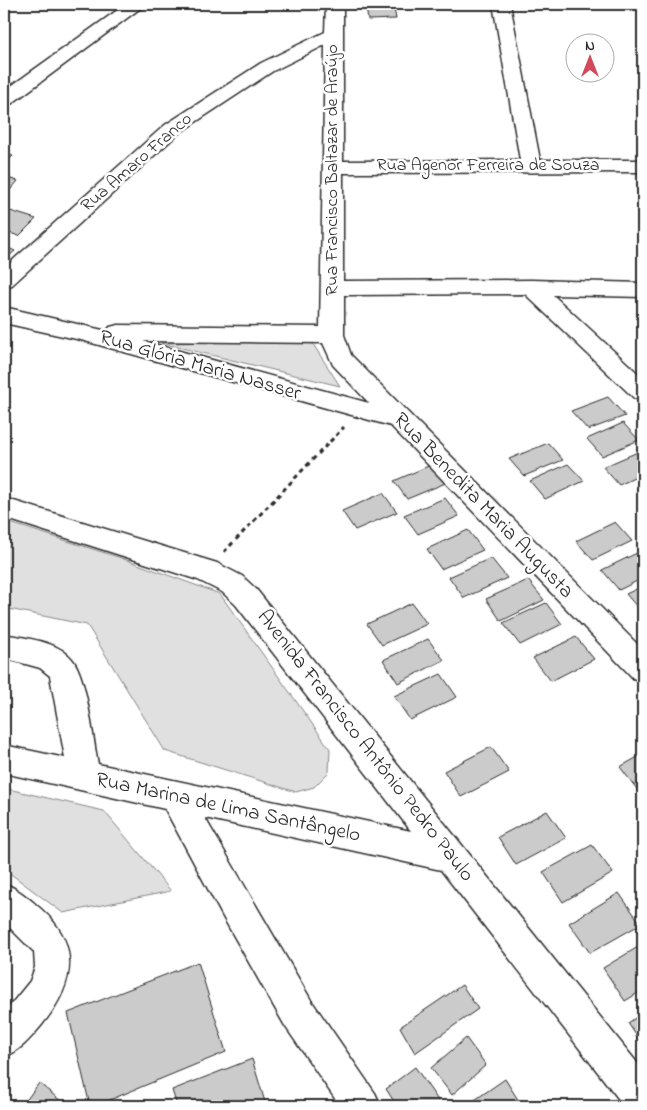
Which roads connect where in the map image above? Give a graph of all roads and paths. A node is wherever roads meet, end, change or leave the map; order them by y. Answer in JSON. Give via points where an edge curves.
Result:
{"nodes":[{"id":1,"x":137,"y":4,"type":"edge"},
{"id":2,"x":334,"y":4,"type":"edge"},
{"id":3,"x":501,"y":4,"type":"edge"},
{"id":4,"x":334,"y":34,"type":"junction"},
{"id":5,"x":4,"y":100,"type":"edge"},
{"id":6,"x":531,"y":166,"type":"junction"},
{"id":7,"x":643,"y":166,"type":"edge"},
{"id":8,"x":333,"y":167,"type":"junction"},
{"id":9,"x":4,"y":280,"type":"edge"},
{"id":10,"x":531,"y":287,"type":"junction"},
{"id":11,"x":332,"y":288,"type":"junction"},
{"id":12,"x":643,"y":290,"type":"edge"},
{"id":13,"x":4,"y":314,"type":"edge"},
{"id":14,"x":81,"y":332,"type":"junction"},
{"id":15,"x":332,"y":335,"type":"junction"},
{"id":16,"x":643,"y":392,"type":"edge"},
{"id":17,"x":360,"y":410,"type":"junction"},
{"id":18,"x":397,"y":418,"type":"junction"},
{"id":19,"x":4,"y":508,"type":"edge"},
{"id":20,"x":207,"y":570,"type":"junction"},
{"id":21,"x":4,"y":646,"type":"edge"},
{"id":22,"x":643,"y":669,"type":"edge"},
{"id":23,"x":4,"y":759,"type":"edge"},
{"id":24,"x":84,"y":776,"type":"junction"},
{"id":25,"x":176,"y":797,"type":"junction"},
{"id":26,"x":452,"y":856,"type":"junction"},
{"id":27,"x":4,"y":900,"type":"edge"},
{"id":28,"x":4,"y":1039,"type":"edge"},
{"id":29,"x":643,"y":1100,"type":"edge"},
{"id":30,"x":362,"y":1106,"type":"edge"}],
"edges":[{"from":1,"to":5,"type":"street"},
{"from":2,"to":4,"type":"street","name":"Rua Francisco Baltazar de Araújo"},
{"from":3,"to":6,"type":"street"},
{"from":4,"to":8,"type":"street","name":"Rua Francisco Baltazar de Araújo"},
{"from":4,"to":9,"type":"street","name":"Rua Amaro Franco","via":[[267,67],[172,128]]},
{"from":6,"to":7,"type":"street","name":"Rua Agenor Ferreira de Souza"},
{"from":6,"to":8,"type":"street","name":"Rua Agenor Ferreira de Souza"},
{"from":8,"to":11,"type":"street","name":"Rua Francisco Baltazar de Araújo"},
{"from":10,"to":11,"type":"street"},
{"from":10,"to":12,"type":"street"},
{"from":10,"to":16,"type":"street"},
{"from":11,"to":15,"type":"street","name":"Rua Francisco Baltazar de Araújo"},
{"from":13,"to":14,"type":"street","name":"Rua Glória Maria Nasser"},
{"from":14,"to":15,"type":"street"},
{"from":14,"to":17,"type":"street","name":"Rua Glória Maria Nasser"},
{"from":15,"to":18,"type":"street","name":"Rua Benedita Maria Augusta","via":[[341,359]]},
{"from":17,"to":18,"type":"street","name":"Rua Glória Maria Nasser"},
{"from":17,"to":20,"type":"path"},
{"from":18,"to":22,"type":"street","name":"Rua Benedita Maria Augusta"},
{"from":19,"to":20,"type":"street","name":"Avenida Francisco Antônio Pedro Paulo"},
{"from":20,"to":26,"type":"street","name":"Avenida Francisco Antônio Pedro Paulo","via":[[232,584],[260,613]]},
{"from":21,"to":24,"type":"street","via":[[48,657],[62,668]]},
{"from":23,"to":24,"type":"street","name":"Rua Marina de Lima Santângelo"},
{"from":24,"to":25,"type":"street","name":"Rua Marina de Lima Santângelo"},
{"from":25,"to":26,"type":"street","name":"Rua Marina de Lima Santângelo"},
{"from":25,"to":30,"type":"street","via":[[298,1013]]},
{"from":26,"to":29,"type":"street","name":"Avenida Francisco Antônio Pedro Paulo"},
{"from":27,"to":28,"type":"street","via":[[48,942],[53,962],[49,986]]}]}
